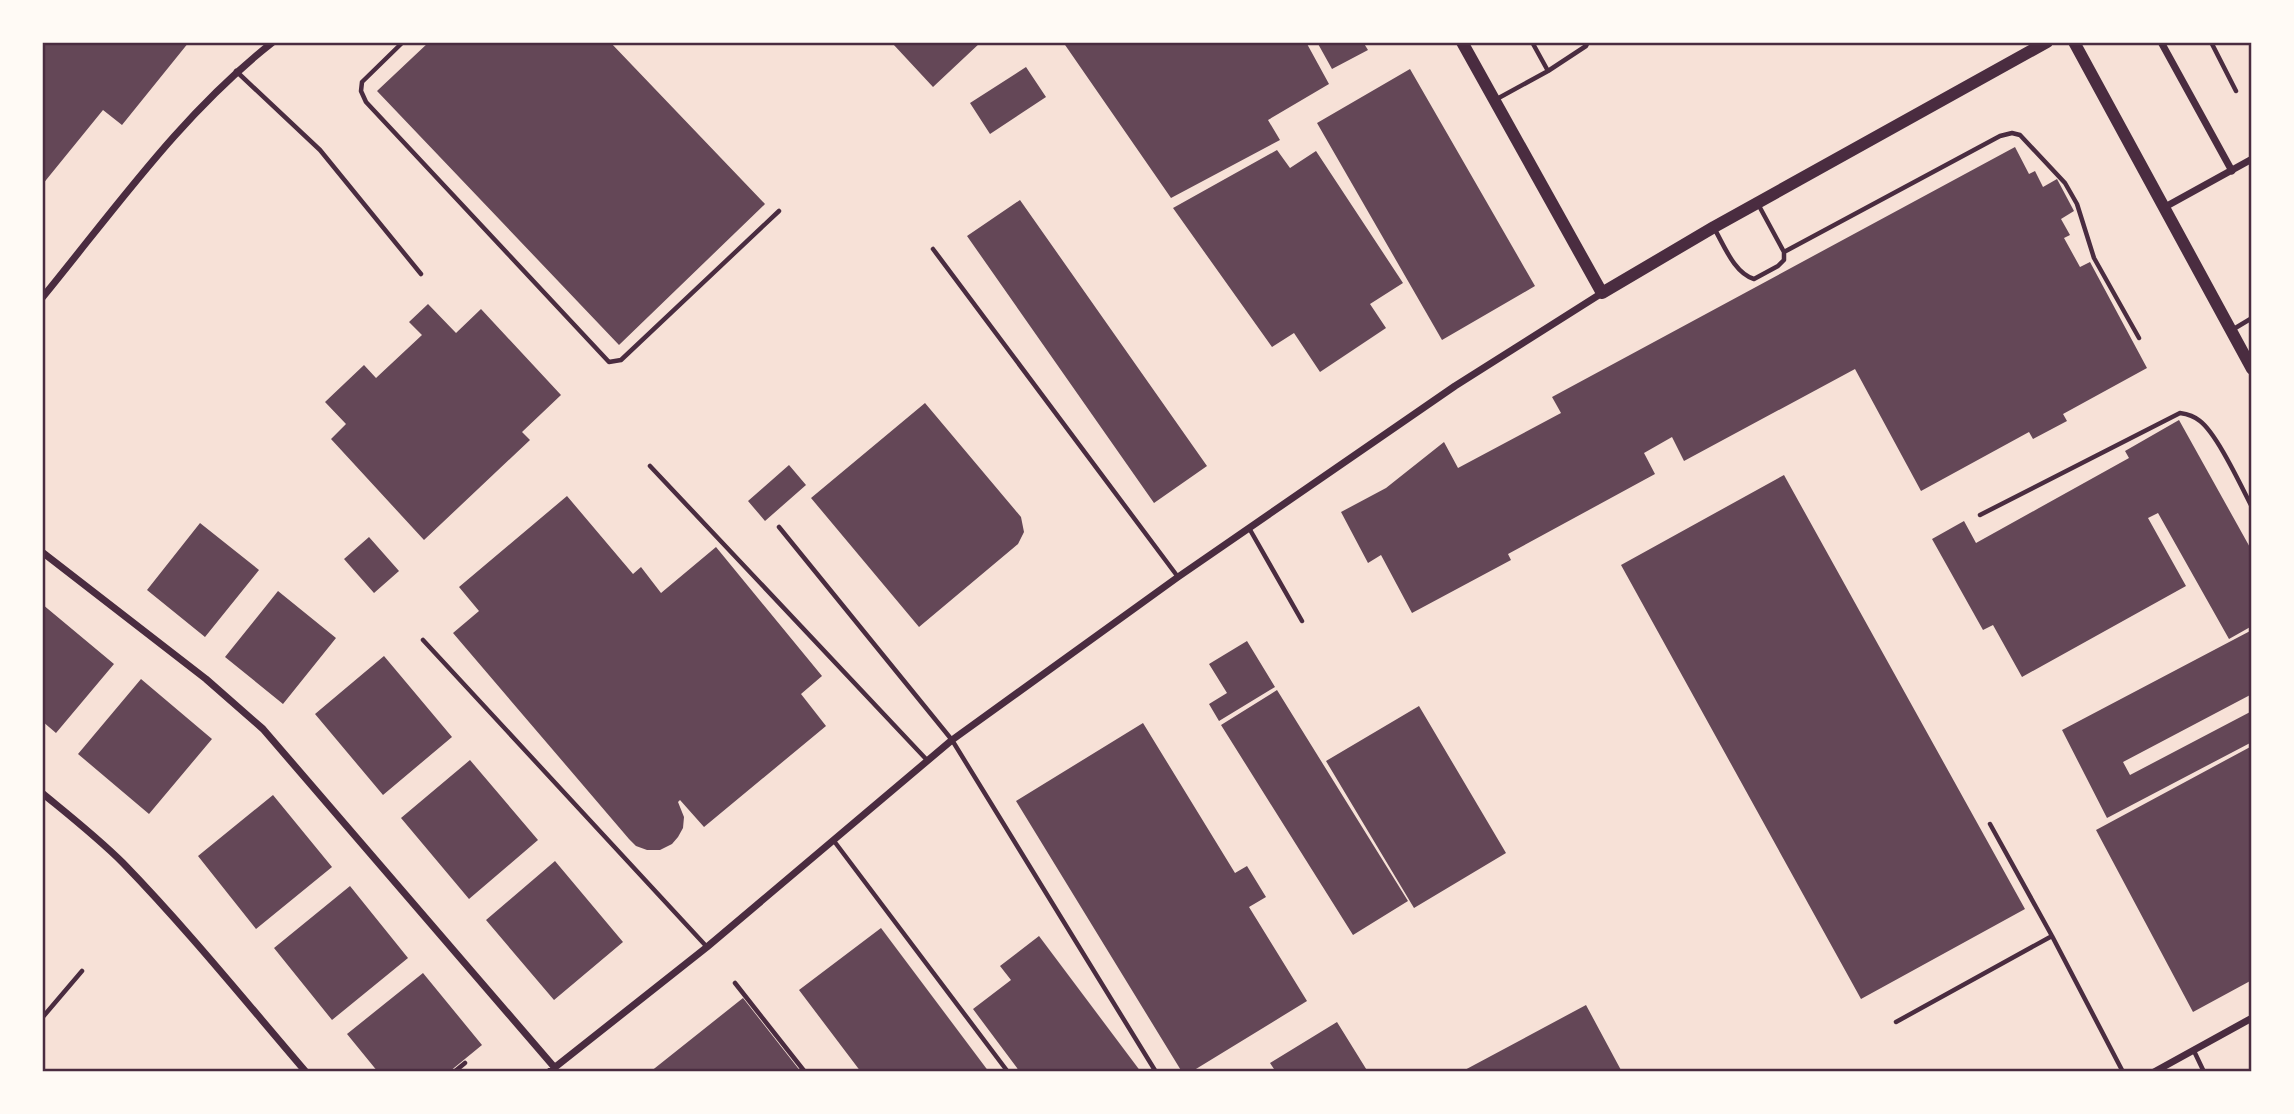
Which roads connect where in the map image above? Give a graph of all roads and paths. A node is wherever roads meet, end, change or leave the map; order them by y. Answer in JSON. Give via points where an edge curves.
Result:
{"nodes":[{"id":1,"x":272,"y":42,"type":"edge"},
{"id":2,"x":403,"y":42,"type":"edge"},
{"id":3,"x":1462,"y":42,"type":"edge"},
{"id":4,"x":1532,"y":42,"type":"edge"},
{"id":5,"x":1588,"y":42,"type":"edge"},
{"id":6,"x":2047,"y":42,"type":"edge"},
{"id":7,"x":2074,"y":42,"type":"edge"},
{"id":8,"x":2161,"y":42,"type":"edge"},
{"id":9,"x":2211,"y":42,"type":"edge"},
{"id":10,"x":236,"y":71,"type":"junction"},
{"id":11,"x":1548,"y":71,"type":"junction"},
{"id":12,"x":2236,"y":91,"type":"dead end"},
{"id":13,"x":1495,"y":101,"type":"junction"},
{"id":14,"x":2252,"y":159,"type":"edge"},
{"id":15,"x":2232,"y":171,"type":"junction"},
{"id":16,"x":1757,"y":203,"type":"junction"},
{"id":17,"x":2165,"y":207,"type":"junction"},
{"id":18,"x":779,"y":211,"type":"dead end"},
{"id":19,"x":1714,"y":227,"type":"junction"},
{"id":20,"x":933,"y":249,"type":"dead end"},
{"id":21,"x":1784,"y":252,"type":"junction"},
{"id":22,"x":421,"y":274,"type":"dead end"},
{"id":23,"x":1602,"y":293,"type":"junction"},
{"id":24,"x":42,"y":298,"type":"edge"},
{"id":25,"x":2252,"y":318,"type":"edge"},
{"id":26,"x":2231,"y":330,"type":"junction"},
{"id":27,"x":2139,"y":338,"type":"dead end"},
{"id":28,"x":2252,"y":369,"type":"edge"},
{"id":29,"x":650,"y":466,"type":"dead end"},
{"id":30,"x":2252,"y":507,"type":"edge"},
{"id":31,"x":1980,"y":515,"type":"dead end"},
{"id":32,"x":779,"y":527,"type":"dead end"},
{"id":33,"x":1248,"y":528,"type":"junction"},
{"id":34,"x":42,"y":552,"type":"edge"},
{"id":35,"x":1178,"y":577,"type":"junction"},
{"id":36,"x":1302,"y":621,"type":"dead end"},
{"id":37,"x":423,"y":640,"type":"dead end"},
{"id":38,"x":952,"y":740,"type":"junction"},
{"id":39,"x":926,"y":760,"type":"junction"},
{"id":40,"x":42,"y":793,"type":"edge"},
{"id":41,"x":1990,"y":824,"type":"dead end"},
{"id":42,"x":832,"y":840,"type":"junction"},
{"id":43,"x":2052,"y":936,"type":"junction"},
{"id":44,"x":707,"y":947,"type":"junction"},
{"id":45,"x":82,"y":971,"type":"dead end"},
{"id":46,"x":735,"y":983,"type":"dead end"},
{"id":47,"x":2252,"y":1017,"type":"edge"},
{"id":48,"x":42,"y":1018,"type":"edge"},
{"id":49,"x":1896,"y":1022,"type":"dead end"},
{"id":50,"x":2193,"y":1050,"type":"junction"},
{"id":51,"x":465,"y":1063,"type":"dead end"},
{"id":52,"x":552,"y":1070,"type":"edge"},
{"id":53,"x":306,"y":1072,"type":"edge"},
{"id":54,"x":454,"y":1072,"type":"edge"},
{"id":55,"x":805,"y":1072,"type":"edge"},
{"id":56,"x":1008,"y":1072,"type":"edge"},
{"id":57,"x":1156,"y":1072,"type":"edge"},
{"id":58,"x":2123,"y":1072,"type":"edge"},
{"id":59,"x":2154,"y":1072,"type":"edge"},
{"id":60,"x":2204,"y":1072,"type":"edge"}],
"edges":[{"from":1,"to":10,"type":"street"},
{"from":2,"to":18,"type":"lane","via":[[362,82],[366,102],[609,362],[621,360]]},
{"from":3,"to":13,"type":"main road"},
{"from":4,"to":11,"type":"lane"},
{"from":5,"to":11,"type":"lane"},
{"from":6,"to":16,"type":"main road"},
{"from":7,"to":17,"type":"main road"},
{"from":8,"to":15,"type":"street"},
{"from":9,"to":12,"type":"lane"},
{"from":10,"to":22,"type":"lane","via":[[320,150]]},
{"from":10,"to":24,"type":"street","via":[[179,129]]},
{"from":11,"to":13,"type":"lane"},
{"from":13,"to":23,"type":"main road"},
{"from":14,"to":15,"type":"street"},
{"from":15,"to":17,"type":"street"},
{"from":16,"to":19,"type":"main road"},
{"from":16,"to":21,"type":"lane"},
{"from":17,"to":26,"type":"main road"},
{"from":19,"to":21,"type":"lane","via":[[1745,276],[1754,279],[1778,266]]},
{"from":19,"to":23,"type":"main road"},
{"from":20,"to":35,"type":"lane"},
{"from":21,"to":27,"type":"lane","via":[[2012,133],[2020,135],[2065,183],[2094,258]]},
{"from":23,"to":33,"type":"street","via":[[1455,386]]},
{"from":25,"to":26,"type":"lane"},
{"from":26,"to":28,"type":"main road"},
{"from":29,"to":39,"type":"lane"},
{"from":30,"to":31,"type":"lane","via":[[2211,432],[2180,413]]},
{"from":32,"to":38,"type":"lane"},
{"from":33,"to":35,"type":"street"},
{"from":33,"to":36,"type":"lane"},
{"from":34,"to":52,"type":"street","via":[[206,679],[262,729]]},
{"from":35,"to":38,"type":"street"},
{"from":37,"to":44,"type":"lane"},
{"from":38,"to":39,"type":"street"},
{"from":38,"to":57,"type":"lane"},
{"from":39,"to":42,"type":"street"},
{"from":40,"to":53,"type":"street","via":[[130,871]]},
{"from":41,"to":43,"type":"lane"},
{"from":42,"to":44,"type":"street"},
{"from":42,"to":56,"type":"lane"},
{"from":43,"to":49,"type":"lane"},
{"from":43,"to":58,"type":"lane"},
{"from":44,"to":52,"type":"street"},
{"from":45,"to":48,"type":"lane"},
{"from":46,"to":55,"type":"lane"},
{"from":47,"to":50,"type":"street"},
{"from":50,"to":59,"type":"street"},
{"from":50,"to":60,"type":"lane"},
{"from":51,"to":54,"type":"lane"}]}
